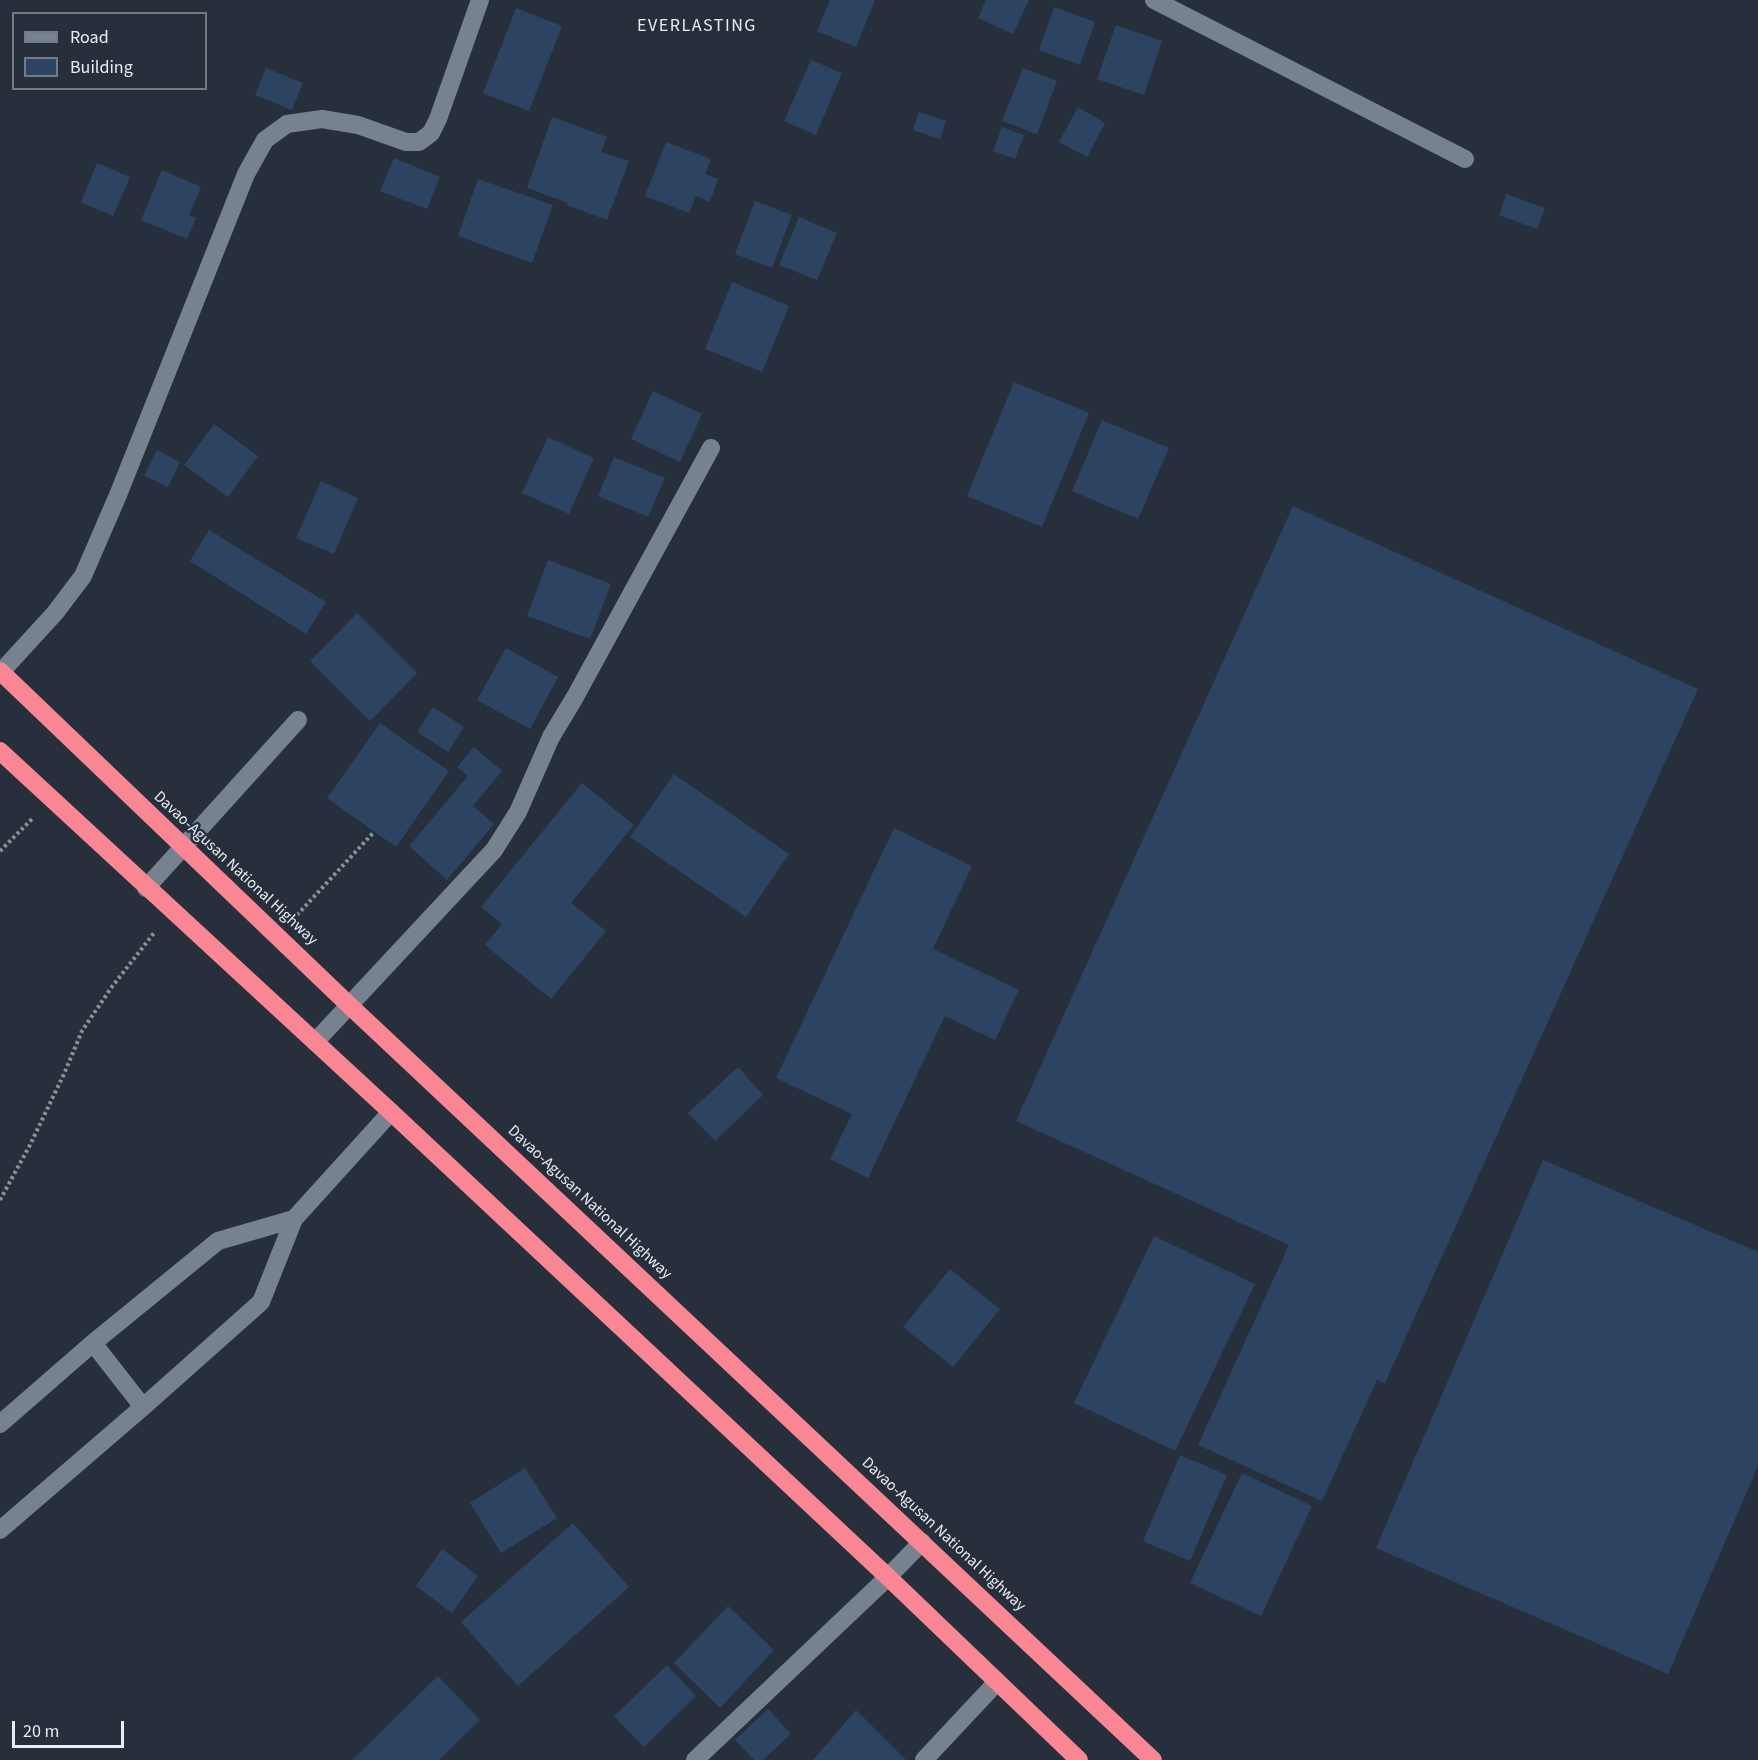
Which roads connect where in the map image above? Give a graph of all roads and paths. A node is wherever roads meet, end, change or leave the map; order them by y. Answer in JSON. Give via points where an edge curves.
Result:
{"nodes":[{"id":1,"x":480,"y":0,"type":"edge"},
{"id":2,"x":1154,"y":0,"type":"edge"},
{"id":3,"x":1465,"y":159,"type":"dead end"},
{"id":4,"x":711,"y":448,"type":"dead end"},
{"id":5,"x":0,"y":672,"type":"edge"},
{"id":6,"x":298,"y":720,"type":"dead end"},
{"id":7,"x":0,"y":751,"type":"edge"},
{"id":8,"x":52,"y":800,"type":"junction"},
{"id":9,"x":374,"y":833,"type":"dead end"},
{"id":10,"x":183,"y":847,"type":"junction"},
{"id":11,"x":0,"y":851,"type":"edge"},
{"id":12,"x":146,"y":888,"type":"junction"},
{"id":13,"x":171,"y":911,"type":"junction"},
{"id":14,"x":278,"y":936,"type":"junction"},
{"id":15,"x":350,"y":1005,"type":"junction"},
{"id":16,"x":315,"y":1042,"type":"junction"},
{"id":17,"x":390,"y":1112,"type":"junction"},
{"id":18,"x":0,"y":1200,"type":"edge"},
{"id":19,"x":294,"y":1220,"type":"junction"},
{"id":20,"x":93,"y":1343,"type":"junction"},
{"id":21,"x":143,"y":1407,"type":"junction"},
{"id":22,"x":0,"y":1424,"type":"edge"},
{"id":23,"x":0,"y":1530,"type":"edge"},
{"id":24,"x":922,"y":1542,"type":"junction"},
{"id":25,"x":888,"y":1577,"type":"junction"},
{"id":26,"x":997,"y":1682,"type":"junction"},
{"id":27,"x":695,"y":1760,"type":"edge"},
{"id":28,"x":924,"y":1760,"type":"edge"},
{"id":29,"x":1079,"y":1760,"type":"edge"},
{"id":30,"x":1152,"y":1760,"type":"edge"}],
"edges":[{"from":1,"to":5,"type":"street","via":[[438,119],[431,133],[418,142],[406,142],[358,124],[322,119],[287,124],[265,140],[246,174],[83,576],[56,613]]},
{"from":2,"to":3,"type":"street"},
{"from":4,"to":15,"type":"street","via":[[551,737],[518,812],[494,849]]},
{"from":5,"to":10,"type":"highway","name":"Davao-Agusan National Highway"},
{"from":6,"to":10,"type":"street"},
{"from":7,"to":8,"type":"highway"},
{"from":8,"to":11,"type":"path"},
{"from":8,"to":12,"type":"highway"},
{"from":9,"to":14,"type":"path"},
{"from":10,"to":12,"type":"street"},
{"from":10,"to":14,"type":"highway","name":"Davao-Agusan National Highway"},
{"from":12,"to":13,"type":"highway"},
{"from":13,"to":16,"type":"highway"},
{"from":13,"to":18,"type":"path","via":[[82,1031]]},
{"from":14,"to":15,"type":"highway","name":"Davao-Agusan National Highway"},
{"from":15,"to":16,"type":"street"},
{"from":15,"to":24,"type":"highway","name":"Davao-Agusan National Highway"},
{"from":16,"to":17,"type":"highway"},
{"from":17,"to":19,"type":"street"},
{"from":17,"to":25,"type":"highway"},
{"from":19,"to":20,"type":"street","via":[[218,1241]]},
{"from":19,"to":21,"type":"street","via":[[261,1302]]},
{"from":20,"to":21,"type":"street"},
{"from":20,"to":22,"type":"street"},
{"from":21,"to":23,"type":"street"},
{"from":24,"to":25,"type":"street"},
{"from":24,"to":30,"type":"highway","name":"Davao-Agusan National Highway"},
{"from":25,"to":26,"type":"highway"},
{"from":25,"to":27,"type":"street"},
{"from":26,"to":28,"type":"street"},
{"from":26,"to":29,"type":"highway"}]}
